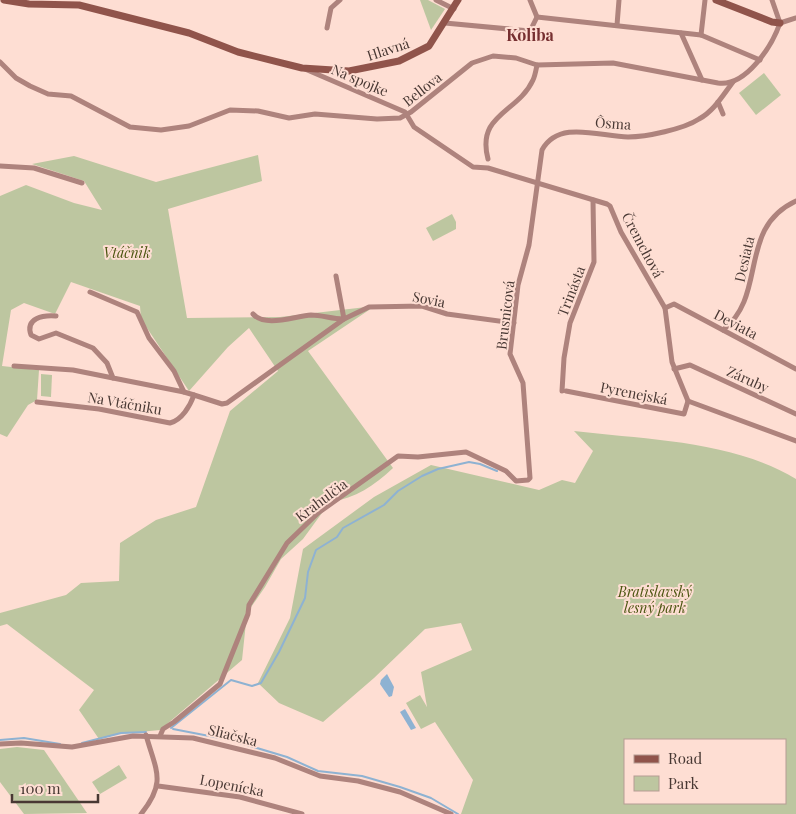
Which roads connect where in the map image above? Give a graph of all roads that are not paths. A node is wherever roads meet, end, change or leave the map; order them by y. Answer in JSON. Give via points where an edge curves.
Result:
{"nodes":[{"id":1,"x":4,"y":0,"type":"edge"},
{"id":2,"x":340,"y":0,"type":"edge"},
{"id":3,"x":436,"y":0,"type":"edge"},
{"id":4,"x":458,"y":0,"type":"edge"},
{"id":5,"x":530,"y":0,"type":"edge"},
{"id":6,"x":619,"y":0,"type":"edge"},
{"id":7,"x":705,"y":0,"type":"edge"},
{"id":8,"x":716,"y":0,"type":"edge"},
{"id":9,"x":772,"y":0,"type":"edge"},
{"id":10,"x":454,"y":9,"type":"junction"},
{"id":11,"x":537,"y":17,"type":"junction"},
{"id":12,"x":796,"y":18,"type":"edge"},
{"id":13,"x":445,"y":23,"type":"junction"},
{"id":14,"x":780,"y":23,"type":"junction"},
{"id":15,"x":617,"y":25,"type":"junction"},
{"id":16,"x":327,"y":28,"type":"dead end"},
{"id":17,"x":681,"y":33,"type":"junction"},
{"id":18,"x":701,"y":35,"type":"junction"},
{"id":19,"x":760,"y":60,"type":"junction"},
{"id":20,"x":0,"y":62,"type":"edge"},
{"id":21,"x":537,"y":65,"type":"junction"},
{"id":22,"x":302,"y":68,"type":"junction"},
{"id":23,"x":702,"y":80,"type":"junction"},
{"id":24,"x":733,"y":82,"type":"junction"},
{"id":25,"x":717,"y":104,"type":"junction"},
{"id":26,"x":723,"y":114,"type":"dead end"},
{"id":27,"x":407,"y":116,"type":"junction"},
{"id":28,"x":488,"y":159,"type":"dead end"},
{"id":29,"x":0,"y":166,"type":"edge"},
{"id":30,"x":82,"y":183,"type":"dead end"},
{"id":31,"x":537,"y":184,"type":"junction"},
{"id":32,"x":593,"y":200,"type":"junction"},
{"id":33,"x":796,"y":201,"type":"edge"},
{"id":34,"x":336,"y":276,"type":"dead end"},
{"id":35,"x":90,"y":292,"type":"dead end"},
{"id":36,"x":665,"y":308,"type":"junction"},
{"id":37,"x":253,"y":314,"type":"dead end"},
{"id":38,"x":56,"y":316,"type":"dead end"},
{"id":39,"x":344,"y":319,"type":"junction"},
{"id":40,"x":514,"y":323,"type":"junction"},
{"id":41,"x":723,"y":330,"type":"junction"},
{"id":42,"x":14,"y":366,"type":"dead end"},
{"id":43,"x":273,"y":369,"type":"joint"},
{"id":44,"x":674,"y":369,"type":"junction"},
{"id":45,"x":796,"y":369,"type":"edge"},
{"id":46,"x":113,"y":378,"type":"junction"},
{"id":47,"x":564,"y":391,"type":"joint"},
{"id":48,"x":184,"y":392,"type":"junction"},
{"id":49,"x":194,"y":395,"type":"junction"},
{"id":50,"x":688,"y":401,"type":"junction"},
{"id":51,"x":37,"y":402,"type":"dead end"},
{"id":52,"x":796,"y":414,"type":"edge"},
{"id":53,"x":796,"y":441,"type":"edge"},
{"id":54,"x":530,"y":478,"type":"joint"},
{"id":55,"x":146,"y":735,"type":"junction"},
{"id":56,"x":160,"y":736,"type":"junction"},
{"id":57,"x":0,"y":744,"type":"edge"},
{"id":58,"x":158,"y":786,"type":"junction"},
{"id":59,"x":141,"y":814,"type":"edge"},
{"id":60,"x":302,"y":814,"type":"edge"},
{"id":61,"x":451,"y":814,"type":"edge"}],
"edges":[{"from":1,"to":22,"type":"street","name":"Hlavná","via":[[86,6],[190,32],[238,52]]},
{"from":2,"to":16,"type":"street","via":[[331,8]]},
{"from":3,"to":10,"type":"street"},
{"from":4,"to":10,"type":"street","name":"Hlavná"},
{"from":5,"to":11,"type":"street"},
{"from":6,"to":15,"type":"street"},
{"from":7,"to":18,"type":"street"},
{"from":8,"to":14,"type":"street"},
{"from":9,"to":14,"type":"street"},
{"from":10,"to":13,"type":"street","name":"Hlavná"},
{"from":11,"to":13,"type":"street","via":[[530,31]]},
{"from":11,"to":15,"type":"street"},
{"from":12,"to":14,"type":"street"},
{"from":13,"to":22,"type":"street","name":"Hlavná","via":[[429,46],[399,62],[349,71]]},
{"from":14,"to":19,"type":"street"},
{"from":15,"to":17,"type":"street"},
{"from":17,"to":18,"type":"street"},
{"from":17,"to":23,"type":"street"},
{"from":18,"to":19,"type":"street"},
{"from":19,"to":24,"type":"street"},
{"from":20,"to":27,"type":"street","name":"Bellova","via":[[30,86],[48,94],[71,96],[130,127],[161,130],[189,126],[230,110],[258,111],[289,118],[315,114],[377,119]]},
{"from":21,"to":23,"type":"street","name":"Bellova","via":[[612,63]]},
{"from":21,"to":27,"type":"street","name":"Bellova","via":[[516,58],[493,56],[480,59]]},
{"from":21,"to":28,"type":"street","via":[[533,80],[488,130],[485,142]]},
{"from":22,"to":27,"type":"street","name":"Na spojke","via":[[405,112]]},
{"from":23,"to":24,"type":"street","name":"Bellova","via":[[722,84]]},
{"from":24,"to":25,"type":"street","name":"Ôsma"},
{"from":25,"to":26,"type":"street"},
{"from":25,"to":31,"type":"street","name":"Ôsma","via":[[701,119],[690,124],[638,136],[560,134],[542,150]]},
{"from":27,"to":31,"type":"street","name":"Čremchová","via":[[414,127],[473,167],[488,168]]},
{"from":29,"to":30,"type":"street","via":[[34,168]]},
{"from":31,"to":32,"type":"street","name":"Čremchová"},
{"from":31,"to":40,"type":"street","name":"Brusnicová"},
{"from":32,"to":36,"type":"street","name":"Čremchová","via":[[610,206],[621,232]]},
{"from":32,"to":47,"type":"street","name":"Trinásta","via":[[594,262],[570,323],[564,358]]},
{"from":33,"to":41,"type":"street","name":"Desiata","via":[[778,212],[761,234],[743,306]]},
{"from":34,"to":39,"type":"street"},
{"from":35,"to":48,"type":"street","via":[[137,312]]},
{"from":36,"to":41,"type":"street","name":"Deviata","via":[[674,304]]},
{"from":36,"to":44,"type":"street","name":"Čremchová"},
{"from":37,"to":39,"type":"street","via":[[263,320],[288,320],[310,315]]},
{"from":38,"to":46,"type":"street","name":"Na Vtáčniku","via":[[34,319],[29,329],[31,335],[39,339],[56,333],[93,348],[107,363]]},
{"from":39,"to":40,"type":"street","name":"Sovia","via":[[374,306],[422,306],[447,314]]},
{"from":39,"to":43,"type":"street","name":"Sovia"},
{"from":40,"to":54,"type":"street","name":"Brusnicová","via":[[510,357],[523,383]]},
{"from":41,"to":45,"type":"street","name":"Deviata"},
{"from":42,"to":46,"type":"street","name":"Na Vtáčniku","via":[[73,370]]},
{"from":43,"to":49,"type":"street","name":"Na Vtáčniku","via":[[227,403]]},
{"from":44,"to":50,"type":"street","name":"Čremchová"},
{"from":44,"to":52,"type":"street","name":"Záruby","via":[[690,366]]},
{"from":46,"to":48,"type":"street","name":"Na Vtáčniku"},
{"from":47,"to":50,"type":"street","name":"Pyrenejská","via":[[684,414]]},
{"from":48,"to":49,"type":"street","name":"Na Vtáčniku"},
{"from":49,"to":51,"type":"street","name":"Na Vtáčniku","via":[[177,420],[170,423],[99,409]]},
{"from":50,"to":53,"type":"street"},
{"from":54,"to":56,"type":"street","name":"Krahulčia","via":[[525,482],[516,481],[506,470],[466,452],[398,456],[318,513],[287,543],[248,605],[248,614],[220,684],[163,729]]},
{"from":55,"to":56,"type":"street","name":"Sliačska"},
{"from":55,"to":57,"type":"street","name":"Sliačska","via":[[72,747]]},
{"from":55,"to":58,"type":"street"},
{"from":56,"to":61,"type":"street","name":"Sliačska","via":[[193,738],[240,748],[282,760],[309,773],[400,792]]},
{"from":58,"to":59,"type":"street"},
{"from":58,"to":60,"type":"street","name":"Lopenícka","via":[[240,797]]}]}
